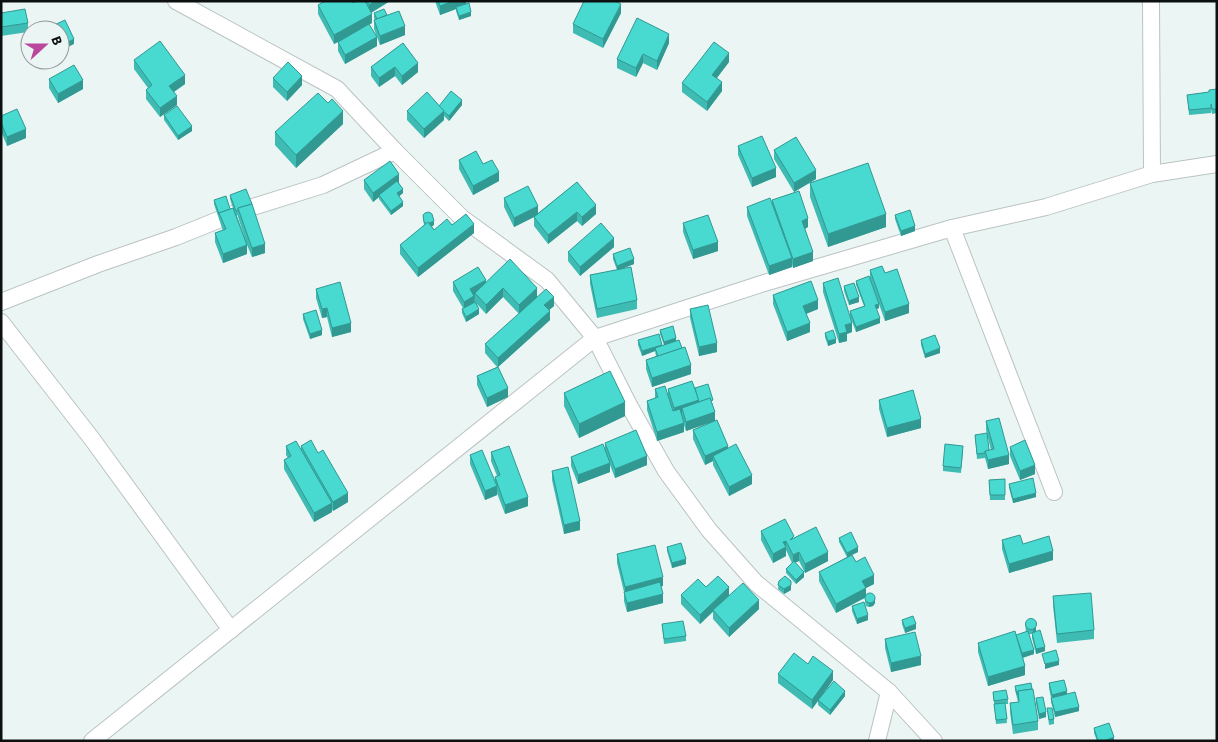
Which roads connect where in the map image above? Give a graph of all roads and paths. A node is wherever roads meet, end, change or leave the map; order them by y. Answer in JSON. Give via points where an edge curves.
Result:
{"nodes":[{"id":1,"x":176,"y":1,"type":"edge"},
{"id":2,"x":1151,"y":1,"type":"edge"},
{"id":3,"x":395,"y":151,"type":"junction"},
{"id":4,"x":1217,"y":164,"type":"edge"},
{"id":5,"x":1152,"y":174,"type":"junction"},
{"id":6,"x":952,"y":228,"type":"junction"},
{"id":7,"x":1,"y":302,"type":"edge"},
{"id":8,"x":1,"y":322,"type":"edge"},
{"id":9,"x":594,"y":338,"type":"junction"},
{"id":10,"x":1054,"y":492,"type":"dead end"},
{"id":11,"x":230,"y":630,"type":"junction"},
{"id":12,"x":889,"y":692,"type":"junction"},
{"id":13,"x":92,"y":741,"type":"edge"},
{"id":14,"x":877,"y":741,"type":"edge"},
{"id":15,"x":934,"y":741,"type":"edge"}],
"edges":[{"from":1,"to":3,"type":"street","via":[[338,90]]},
{"from":2,"to":5,"type":"street"},
{"from":3,"to":7,"type":"street","via":[[323,184],[243,210]]},
{"from":3,"to":9,"type":"street","via":[[462,218],[547,280]]},
{"from":4,"to":5,"type":"street"},
{"from":5,"to":6,"type":"street","via":[[1046,206]]},
{"from":6,"to":9,"type":"street","via":[[764,283]]},
{"from":6,"to":10,"type":"street"},
{"from":8,"to":11,"type":"street","via":[[92,439]]},
{"from":9,"to":11,"type":"street"},
{"from":9,"to":12,"type":"street","via":[[666,471],[709,530],[756,583]]},
{"from":11,"to":13,"type":"street"},
{"from":12,"to":14,"type":"street"},
{"from":12,"to":15,"type":"street"}]}
